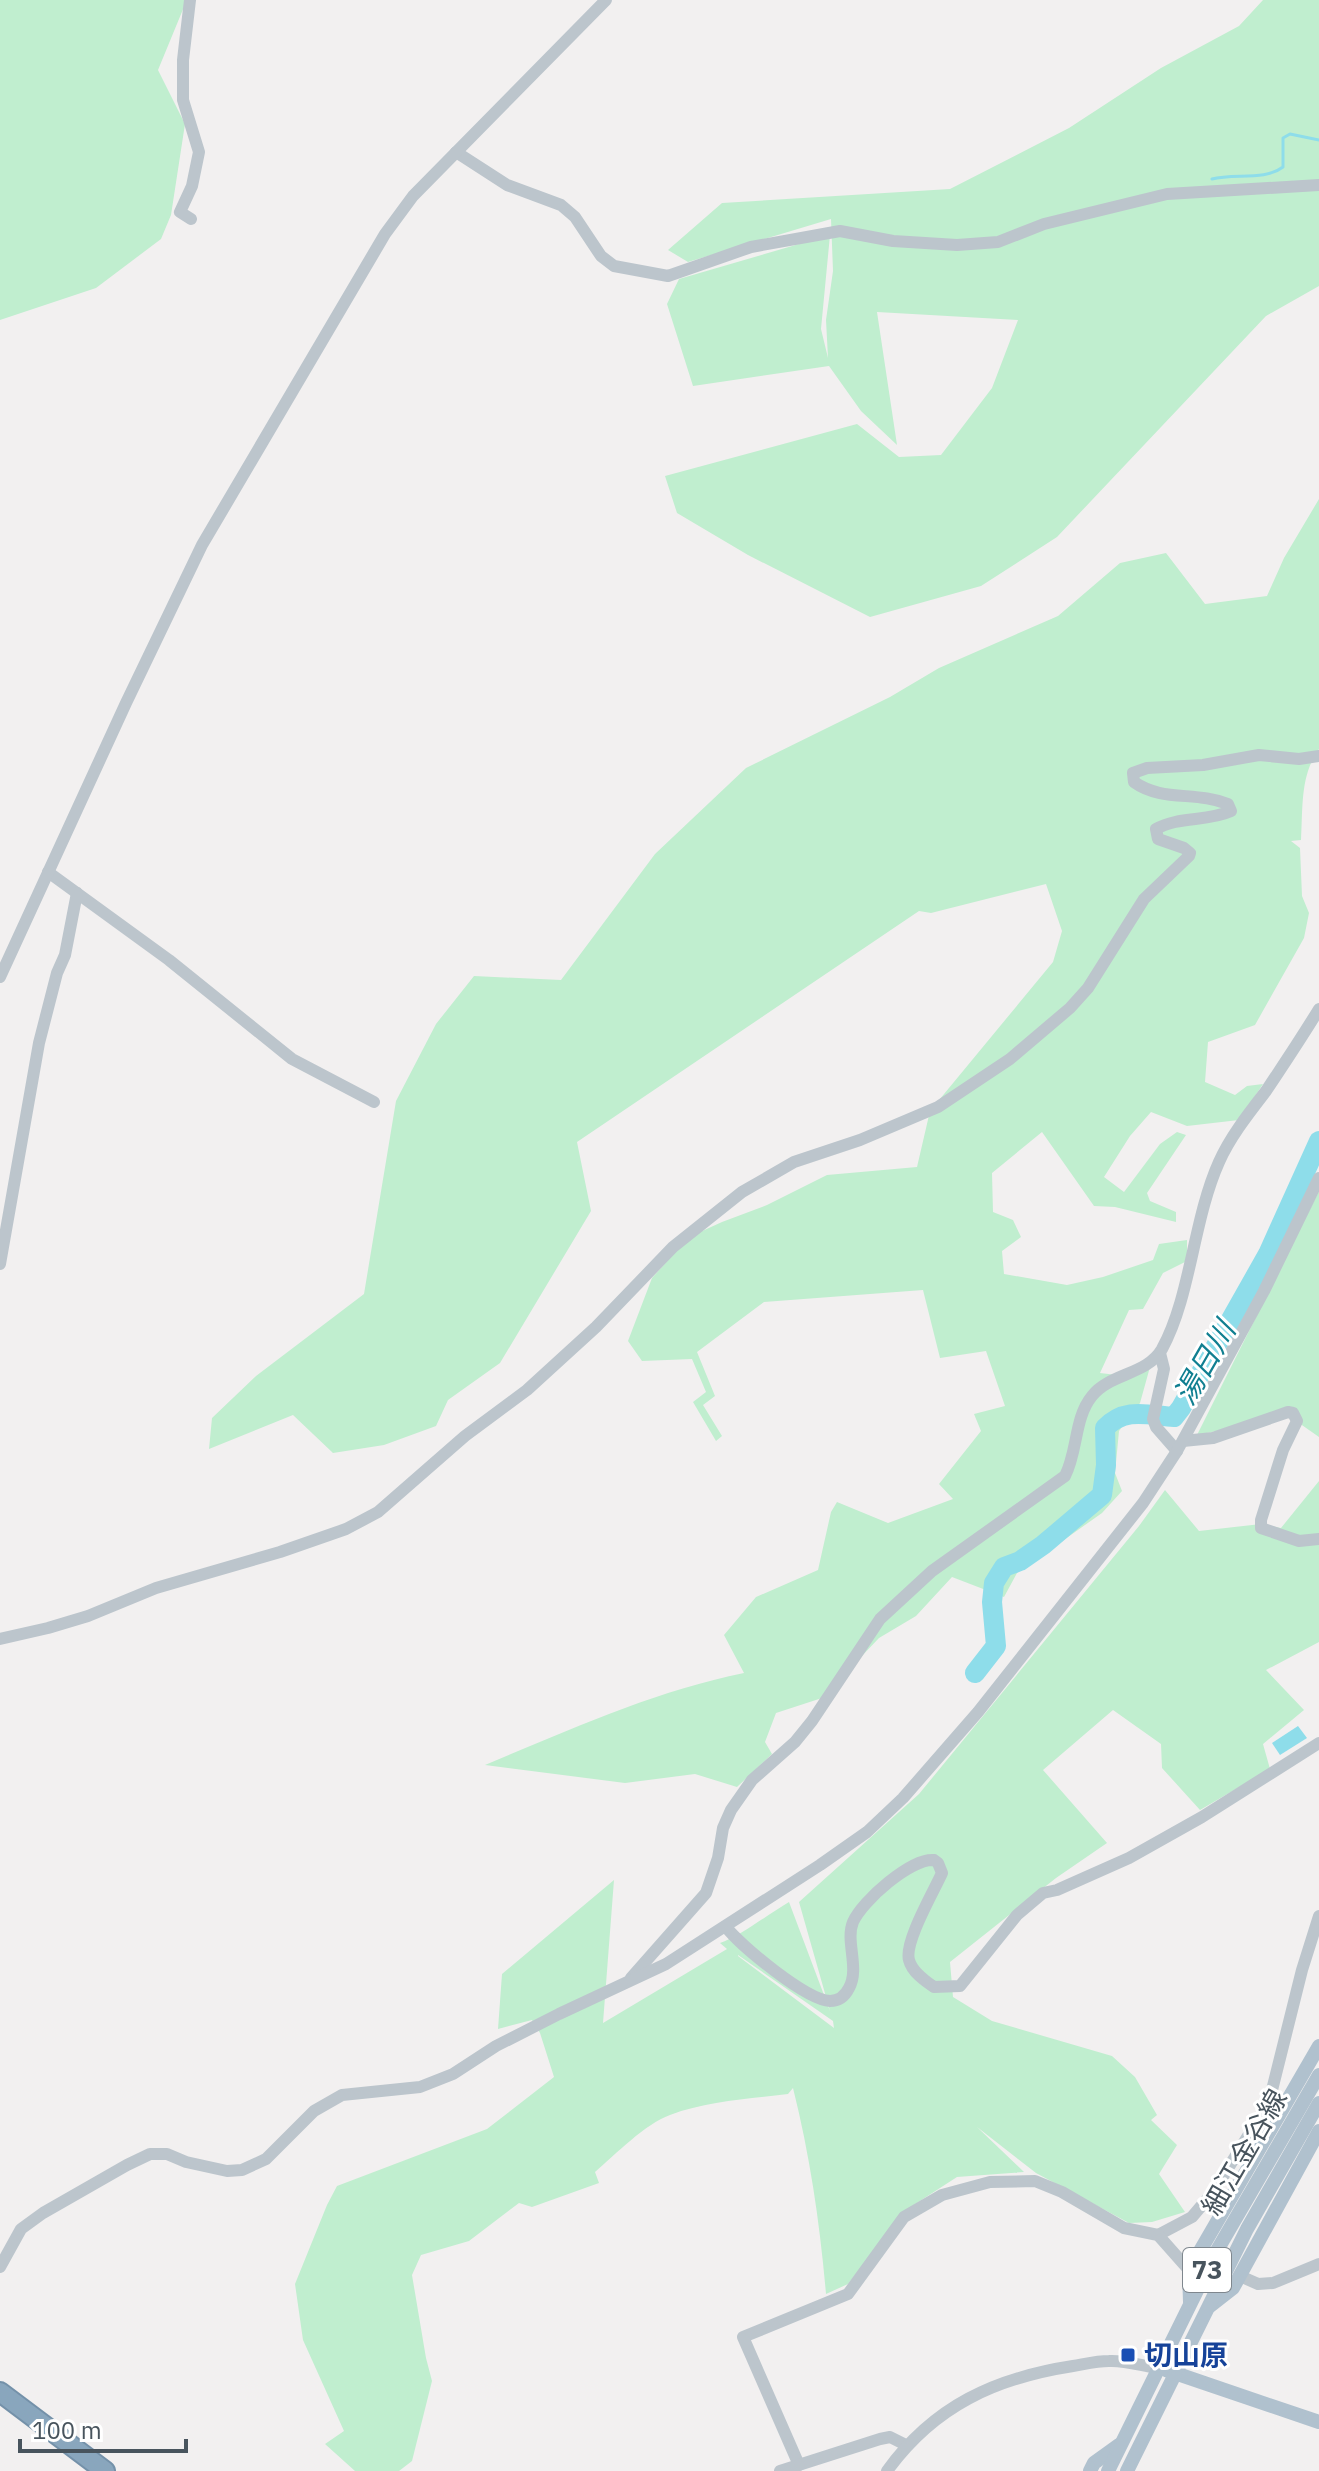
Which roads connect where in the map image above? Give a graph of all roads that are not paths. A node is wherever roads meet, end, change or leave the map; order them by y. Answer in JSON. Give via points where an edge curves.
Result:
{"nodes":[{"id":1,"x":190,"y":0,"type":"edge"},
{"id":2,"x":606,"y":0,"type":"edge"},
{"id":3,"x":456,"y":152,"type":"junction"},
{"id":4,"x":1319,"y":185,"type":"edge"},
{"id":5,"x":191,"y":219,"type":"dead end"},
{"id":6,"x":1319,"y":756,"type":"edge"},
{"id":7,"x":48,"y":872,"type":"junction"},
{"id":8,"x":77,"y":893,"type":"junction"},
{"id":9,"x":0,"y":977,"type":"edge"},
{"id":10,"x":1319,"y":1009,"type":"edge"},
{"id":11,"x":374,"y":1102,"type":"dead end"},
{"id":12,"x":1319,"y":1178,"type":"edge"},
{"id":13,"x":0,"y":1264,"type":"edge"},
{"id":14,"x":1160,"y":1353,"type":"junction"},
{"id":15,"x":1180,"y":1446,"type":"junction"},
{"id":16,"x":1319,"y":1539,"type":"edge"},
{"id":17,"x":0,"y":1639,"type":"edge"},
{"id":18,"x":1319,"y":1743,"type":"edge"},
{"id":19,"x":1319,"y":1916,"type":"edge"},
{"id":20,"x":726,"y":1927,"type":"junction"},
{"id":21,"x":630,"y":1980,"type":"junction"},
{"id":22,"x":1319,"y":2046,"type":"edge"},
{"id":23,"x":1319,"y":2075,"type":"edge"},
{"id":24,"x":1319,"y":2103,"type":"edge"},
{"id":25,"x":1319,"y":2131,"type":"edge"},
{"id":26,"x":1158,"y":2235,"type":"junction"},
{"id":27,"x":1319,"y":2264,"type":"edge"},
{"id":28,"x":0,"y":2267,"type":"edge"},
{"id":29,"x":1189,"y":2270,"type":"junction"},
{"id":30,"x":1240,"y":2276,"type":"junction"},
{"id":31,"x":1190,"y":2302,"type":"junction"},
{"id":32,"x":1207,"y":2308,"type":"junction"},
{"id":33,"x":1157,"y":2368,"type":"junction"},
{"id":34,"x":1175,"y":2371,"type":"junction"},
{"id":35,"x":0,"y":2393,"type":"edge"},
{"id":36,"x":1319,"y":2422,"type":"edge"},
{"id":37,"x":1122,"y":2442,"type":"junction"},
{"id":38,"x":906,"y":2445,"type":"junction"},
{"id":39,"x":1137,"y":2451,"type":"junction"},
{"id":40,"x":799,"y":2465,"type":"junction"},
{"id":41,"x":99,"y":2469,"type":"edge"},
{"id":42,"x":780,"y":2471,"type":"edge"},
{"id":43,"x":887,"y":2471,"type":"edge"},
{"id":44,"x":1090,"y":2471,"type":"edge"},
{"id":45,"x":1108,"y":2471,"type":"edge"},
{"id":46,"x":1127,"y":2471,"type":"edge"},
{"id":47,"x":1139,"y":2471,"type":"edge"}],
"edges":[{"from":1,"to":5,"type":"street","via":[[183,100],[199,152],[180,212]]},
{"from":2,"to":3,"type":"street"},
{"from":3,"to":4,"type":"street","via":[[507,185],[561,205],[614,266],[668,276],[751,247],[840,231],[931,244],[998,242],[1044,224],[1167,194]]},
{"from":3,"to":7,"type":"street","via":[[385,234],[221,511]]},
{"from":6,"to":17,"type":"street","via":[[1259,755],[1133,773],[1134,782],[1145,790],[1217,799],[1231,811],[1156,829],[1158,839],[1184,848],[1189,856],[1144,899],[1070,1008],[1010,1059],[938,1107],[794,1162],[742,1192],[673,1247],[527,1390],[378,1512],[280,1552],[156,1588],[88,1616]]},
{"from":7,"to":8,"type":"street"},
{"from":7,"to":9,"type":"street"},
{"from":8,"to":11,"type":"street","via":[[292,1059]]},
{"from":8,"to":13,"type":"street","via":[[39,1043]]},
{"from":10,"to":14,"type":"street","via":[[1219,1162],[1172,1330]]},
{"from":12,"to":15,"type":"street"},
{"from":14,"to":15,"type":"street","via":[[1164,1369],[1153,1419]]},
{"from":14,"to":21,"type":"street","via":[[1093,1394],[1083,1410],[1065,1476],[932,1571],[880,1619],[812,1721],[752,1780],[731,1810],[706,1893]]},
{"from":15,"to":16,"type":"street","via":[[1293,1413],[1297,1421],[1283,1450],[1261,1528],[1299,1541]]},
{"from":15,"to":20,"type":"street","via":[[1104,1555],[903,1798],[852,1843]]},
{"from":18,"to":20,"type":"street","via":[[1129,1858],[1043,1893],[1027,1904],[960,1986],[934,1987],[908,1959],[910,1943],[942,1873],[934,1860],[914,1864],[861,1909],[852,1924],[851,1986],[842,1998],[831,2001],[812,1994],[758,1959]]},
{"from":19,"to":26,"type":"street","via":[[1269,2102],[1214,2191],[1192,2217]]},
{"from":20,"to":21,"type":"street"},
{"from":21,"to":28,"type":"street","via":[[496,2046],[453,2074],[420,2087],[342,2095],[314,2111],[266,2159],[242,2170],[150,2154],[21,2229]]},
{"from":22,"to":29,"type":"main road"},
{"from":23,"to":31,"type":"main road","name":"細江金谷線","number":"73"},
{"from":24,"to":32,"type":"main road","name":"細江金谷線","number":"73"},
{"from":25,"to":30,"type":"main road","number":"73"},
{"from":26,"to":29,"type":"street"},
{"from":26,"to":40,"type":"street","via":[[1124,2228],[1062,2192],[1021,2180],[942,2195],[904,2217],[848,2294],[743,2337]]},
{"from":27,"to":30,"type":"street","via":[[1273,2283],[1258,2284]]},
{"from":29,"to":31,"type":"main road"},
{"from":30,"to":32,"type":"main road","number":"73"},
{"from":31,"to":33,"type":"main road","name":"細江金谷線","number":"73"},
{"from":32,"to":34,"type":"main road","name":"細江金谷線","number":"73"},
{"from":33,"to":34,"type":"main road"},
{"from":33,"to":37,"type":"main road","name":"細江金谷線","number":"73"},
{"from":33,"to":38,"type":"street","via":[[1111,2361],[1045,2370],[996,2384],[947,2409]]},
{"from":34,"to":36,"type":"main road"},
{"from":34,"to":39,"type":"main road","name":"細江金谷線","number":"73"},
{"from":35,"to":41,"type":"highway"},
{"from":37,"to":44,"type":"main road"},
{"from":37,"to":45,"type":"main road","name":"細江金谷線","number":"73"},
{"from":38,"to":40,"type":"street","via":[[890,2437]]},
{"from":38,"to":43,"type":"street"},
{"from":39,"to":46,"type":"main road","name":"細江金谷線","number":"73"},
{"from":39,"to":47,"type":"main road"},
{"from":40,"to":42,"type":"street"}]}
